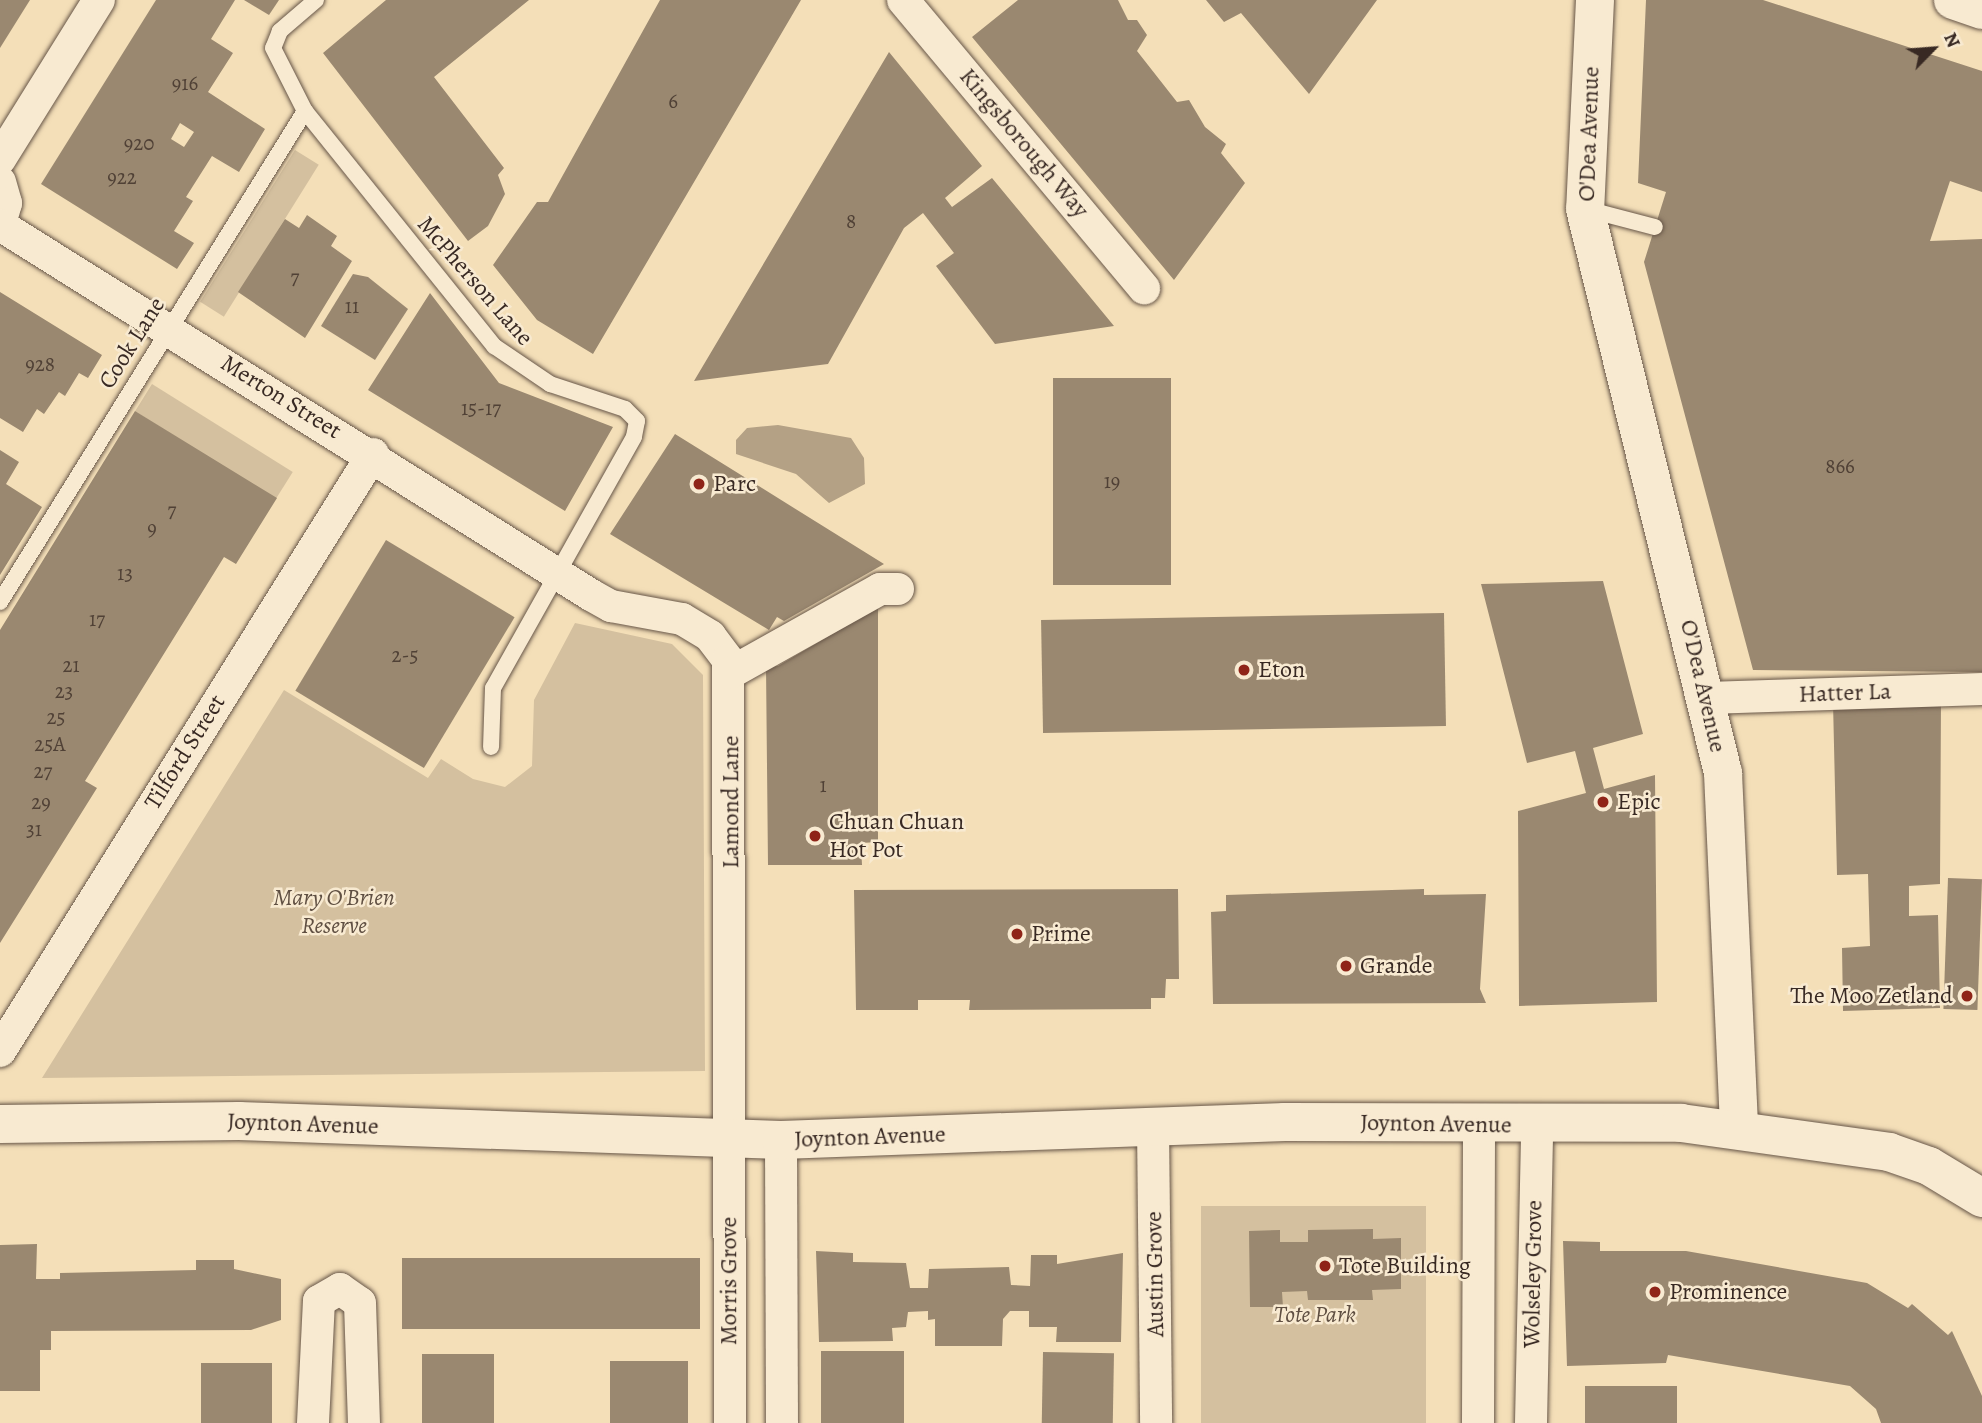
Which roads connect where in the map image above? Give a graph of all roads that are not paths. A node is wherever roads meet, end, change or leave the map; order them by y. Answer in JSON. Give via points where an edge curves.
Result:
{"nodes":[{"id":1,"x":99,"y":0,"type":"edge"},
{"id":2,"x":316,"y":0,"type":"edge"},
{"id":3,"x":902,"y":0,"type":"edge"},
{"id":4,"x":1595,"y":0,"type":"edge"},
{"id":5,"x":1953,"y":0,"type":"edge"},
{"id":6,"x":1982,"y":10,"type":"edge"},
{"id":7,"x":305,"y":111,"type":"junction"},
{"id":8,"x":0,"y":159,"type":"edge"},
{"id":9,"x":0,"y":182,"type":"edge"},
{"id":10,"x":1585,"y":209,"type":"junction"},
{"id":11,"x":0,"y":224,"type":"edge"},
{"id":12,"x":1655,"y":227,"type":"dead end"},
{"id":13,"x":1144,"y":288,"type":"dead end"},
{"id":14,"x":168,"y":328,"type":"junction"},
{"id":15,"x":373,"y":454,"type":"junction"},
{"id":16,"x":559,"y":574,"type":"junction"},
{"id":17,"x":898,"y":589,"type":"dead end"},
{"id":18,"x":0,"y":601,"type":"edge"},
{"id":19,"x":730,"y":673,"type":"junction"},
{"id":20,"x":1982,"y":689,"type":"edge"},
{"id":21,"x":1708,"y":698,"type":"junction"},
{"id":22,"x":491,"y":747,"type":"dead end"},
{"id":23,"x":0,"y":1051,"type":"edge"},
{"id":24,"x":0,"y":1124,"type":"edge"},
{"id":25,"x":1153,"y":1125,"type":"junction"},
{"id":26,"x":1537,"y":1125,"type":"junction"},
{"id":27,"x":1479,"y":1126,"type":"junction"},
{"id":28,"x":1739,"y":1128,"type":"junction"},
{"id":29,"x":728,"y":1140,"type":"junction"},
{"id":30,"x":781,"y":1140,"type":"junction"},
{"id":31,"x":1982,"y":1198,"type":"edge"},
{"id":32,"x":313,"y":1423,"type":"edge"},
{"id":33,"x":363,"y":1423,"type":"edge"},
{"id":34,"x":730,"y":1423,"type":"edge"},
{"id":35,"x":782,"y":1423,"type":"edge"},
{"id":36,"x":1156,"y":1423,"type":"edge"},
{"id":37,"x":1478,"y":1423,"type":"edge"},
{"id":38,"x":1531,"y":1423,"type":"edge"}],
"edges":[{"from":1,"to":8,"type":"street"},
{"from":2,"to":7,"type":"lane","name":"McPherson Lane","via":[[280,31],[273,48]]},
{"from":3,"to":13,"type":"street","name":"Kingsborough Way"},
{"from":4,"to":10,"type":"street","name":"O'Dea Avenue"},
{"from":5,"to":6,"type":"street"},
{"from":7,"to":14,"type":"lane","name":"Cook Lane"},
{"from":7,"to":16,"type":"lane","name":"McPherson Lane","via":[[494,346],[550,384],[625,409],[637,421]]},
{"from":9,"to":11,"type":"street","via":[[6,203]]},
{"from":10,"to":12,"type":"lane"},
{"from":10,"to":21,"type":"street","name":"O'Dea Avenue"},
{"from":11,"to":14,"type":"street","name":"Merton Street"},
{"from":14,"to":15,"type":"street","name":"Merton Street"},
{"from":14,"to":18,"type":"lane","name":"Cook Lane"},
{"from":15,"to":16,"type":"street","name":"Merton Street"},
{"from":15,"to":23,"type":"street","name":"Tilford Street"},
{"from":16,"to":19,"type":"street","name":"Lamond Lane","via":[[611,606],[682,619],[710,636]]},
{"from":16,"to":22,"type":"lane","name":"McPherson Lane","via":[[493,688]]},
{"from":17,"to":19,"type":"street","via":[[880,589]]},
{"from":19,"to":29,"type":"street","name":"Lamond Lane"},
{"from":20,"to":21,"type":"street","name":"Hatter La"},
{"from":21,"to":28,"type":"street","name":"O'Dea Avenue","via":[[1723,774]]},
{"from":24,"to":29,"type":"street","name":"Joynton Avenue","via":[[239,1121]]},
{"from":25,"to":27,"type":"street","name":"Joynton Avenue"},
{"from":25,"to":30,"type":"street","name":"Joynton Avenue"},
{"from":25,"to":36,"type":"street","name":"Austin Grove"},
{"from":26,"to":27,"type":"street","name":"Joynton Avenue"},
{"from":26,"to":28,"type":"street","name":"Joynton Avenue"},
{"from":26,"to":38,"type":"street","name":"Wolseley Grove"},
{"from":27,"to":37,"type":"street"},
{"from":28,"to":31,"type":"street","via":[[1889,1152],[1939,1171]]},
{"from":29,"to":30,"type":"street","name":"Joynton Avenue"},
{"from":29,"to":34,"type":"street","name":"Morris Grove"},
{"from":30,"to":35,"type":"street"},
{"from":32,"to":33,"type":"street","via":[[316,1311],[319,1301],[340,1289],[359,1303]]}]}
